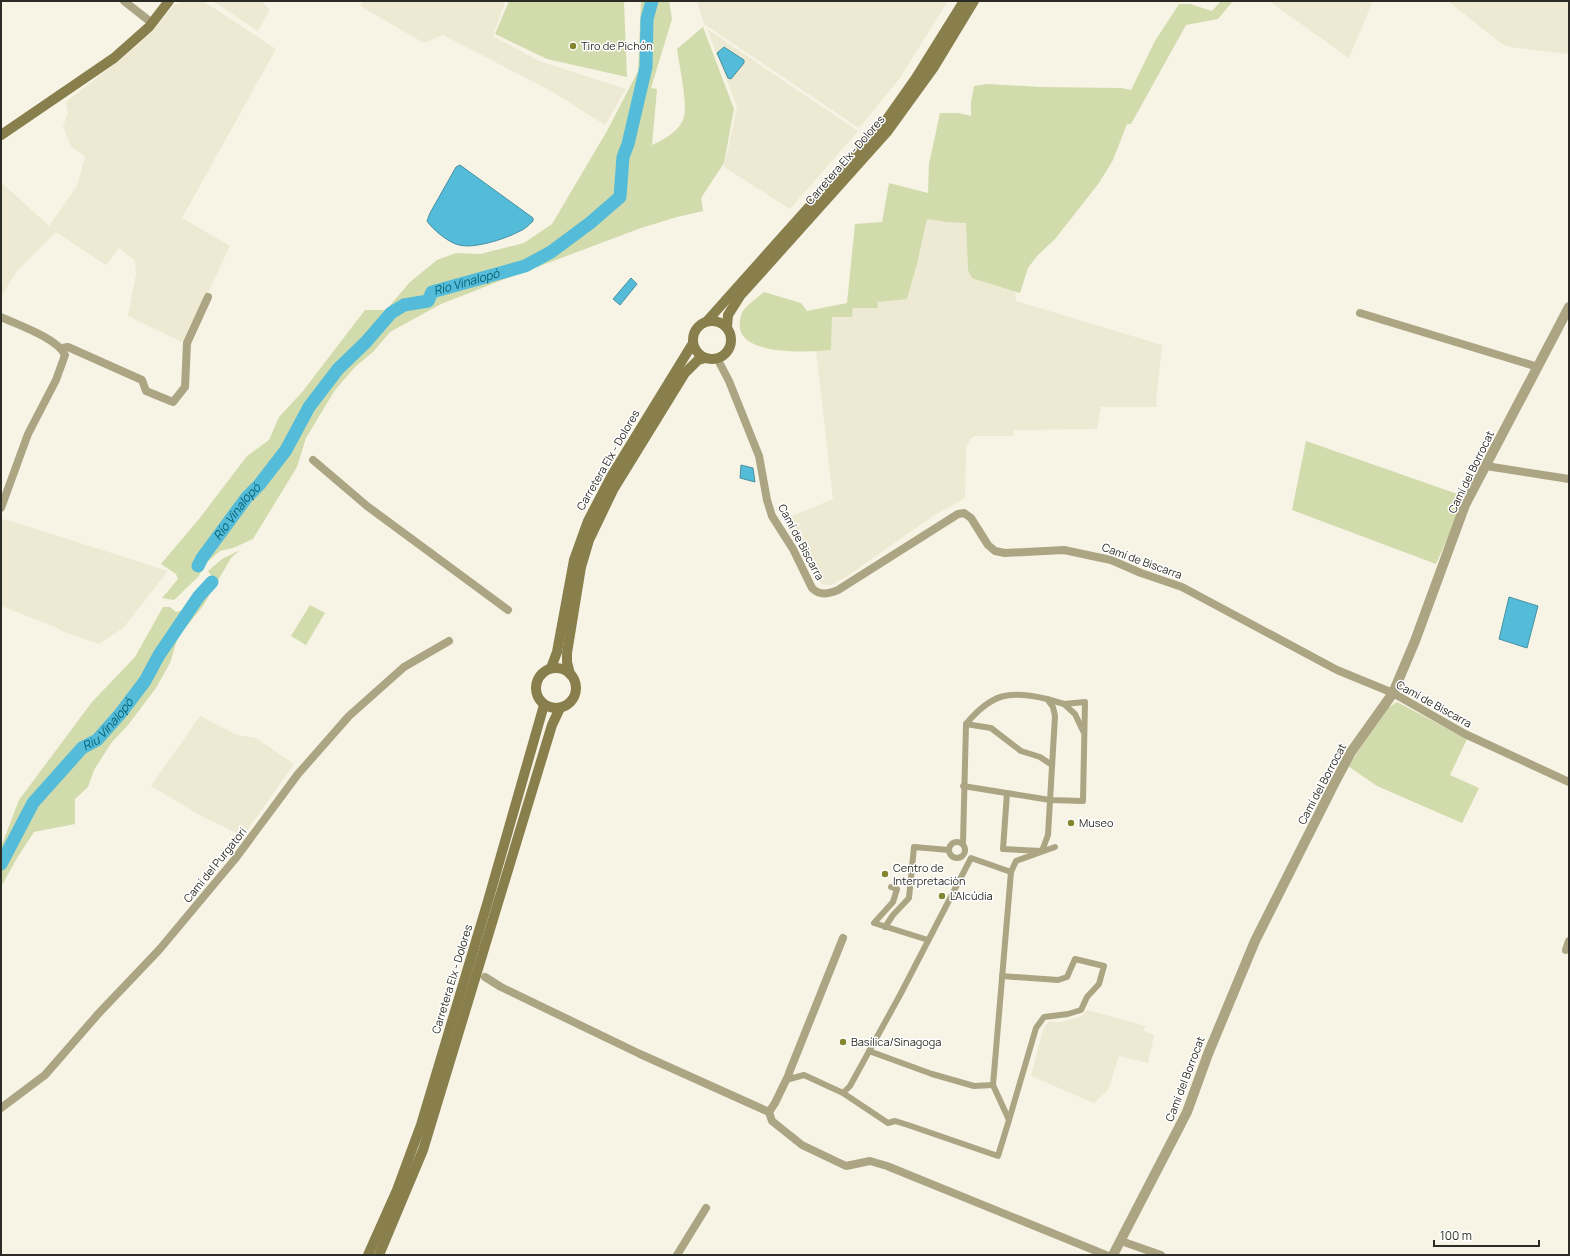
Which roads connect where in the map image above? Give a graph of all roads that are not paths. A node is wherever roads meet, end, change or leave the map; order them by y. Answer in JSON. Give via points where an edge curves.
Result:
{"nodes":[{"id":1,"x":124,"y":1,"type":"edge"},
{"id":2,"x":169,"y":1,"type":"edge"},
{"id":3,"x":964,"y":1,"type":"edge"},
{"id":4,"x":974,"y":1,"type":"edge"},
{"id":5,"x":152,"y":23,"type":"junction"},
{"id":6,"x":1,"y":135,"type":"edge"},
{"id":7,"x":208,"y":297,"type":"dead end"},
{"id":8,"x":1569,"y":307,"type":"edge"},
{"id":9,"x":1360,"y":313,"type":"dead end"},
{"id":10,"x":1,"y":317,"type":"edge"},
{"id":11,"x":708,"y":320,"type":"junction"},
{"id":12,"x":727,"y":327,"type":"junction"},
{"id":13,"x":693,"y":343,"type":"junction"},
{"id":14,"x":62,"y":348,"type":"junction"},
{"id":15,"x":706,"y":358,"type":"junction"},
{"id":16,"x":717,"y":358,"type":"junction"},
{"id":17,"x":1538,"y":367,"type":"junction"},
{"id":18,"x":313,"y":460,"type":"dead end"},
{"id":19,"x":1486,"y":466,"type":"junction"},
{"id":20,"x":1569,"y":479,"type":"edge"},
{"id":21,"x":1,"y":508,"type":"edge"},
{"id":22,"x":508,"y":610,"type":"dead end"},
{"id":23,"x":449,"y":641,"type":"dead end"},
{"id":24,"x":551,"y":668,"type":"junction"},
{"id":25,"x":570,"y":674,"type":"junction"},
{"id":26,"x":1393,"y":693,"type":"junction"},
{"id":27,"x":1047,"y":699,"type":"junction"},
{"id":28,"x":1064,"y":704,"type":"junction"},
{"id":29,"x":544,"y":705,"type":"junction"},
{"id":30,"x":560,"y":708,"type":"junction"},
{"id":31,"x":966,"y":724,"type":"junction"},
{"id":32,"x":1085,"y":737,"type":"junction"},
{"id":33,"x":1052,"y":765,"type":"junction"},
{"id":34,"x":1569,"y":782,"type":"edge"},
{"id":35,"x":964,"y":786,"type":"junction"},
{"id":36,"x":1007,"y":793,"type":"junction"},
{"id":37,"x":1050,"y":800,"type":"junction"},
{"id":38,"x":963,"y":843,"type":"junction"},
{"id":39,"x":1054,"y":847,"type":"dead end"},
{"id":40,"x":949,"y":850,"type":"junction"},
{"id":41,"x":1042,"y":851,"type":"junction"},
{"id":42,"x":964,"y":856,"type":"junction"},
{"id":43,"x":971,"y":858,"type":"junction"},
{"id":44,"x":1011,"y":872,"type":"junction"},
{"id":45,"x":891,"y":887,"type":"dead end"},
{"id":46,"x":885,"y":927,"type":"junction"},
{"id":47,"x":843,"y":938,"type":"dead end"},
{"id":48,"x":928,"y":940,"type":"junction"},
{"id":49,"x":1569,"y":941,"type":"edge"},
{"id":50,"x":1566,"y":950,"type":"dead end"},
{"id":51,"x":1002,"y":976,"type":"junction"},
{"id":52,"x":485,"y":977,"type":"dead end"},
{"id":53,"x":869,"y":1051,"type":"junction"},
{"id":54,"x":788,"y":1076,"type":"junction"},
{"id":55,"x":993,"y":1085,"type":"junction"},
{"id":56,"x":843,"y":1093,"type":"junction"},
{"id":57,"x":1,"y":1108,"type":"edge"},
{"id":58,"x":769,"y":1112,"type":"junction"},
{"id":59,"x":1009,"y":1120,"type":"junction"},
{"id":60,"x":706,"y":1208,"type":"dead end"},
{"id":61,"x":1121,"y":1241,"type":"junction"},
{"id":62,"x":368,"y":1255,"type":"edge"},
{"id":63,"x":379,"y":1255,"type":"edge"},
{"id":64,"x":677,"y":1255,"type":"edge"},
{"id":65,"x":1106,"y":1255,"type":"edge"},
{"id":66,"x":1114,"y":1255,"type":"edge"},
{"id":67,"x":1161,"y":1255,"type":"edge"}],
"edges":[{"from":1,"to":5,"type":"street"},
{"from":2,"to":5,"type":"main road"},
{"from":3,"to":11,"type":"main road","name":"Carretera Elx - Dolores","via":[[885,122]]},
{"from":4,"to":12,"type":"main road","name":"Carretera Elx - Dolores","via":[[934,67],[904,109],[856,167],[740,296],[728,315]]},
{"from":5,"to":6,"type":"main road","via":[[114,58]]},
{"from":7,"to":14,"type":"street","via":[[187,343],[185,387],[173,402],[146,391],[142,380],[68,347]]},
{"from":8,"to":17,"type":"street","name":"Camí del Borrocat"},
{"from":9,"to":17,"type":"street"},
{"from":10,"to":14,"type":"street","via":[[51,340]]},
{"from":11,"to":12,"type":"main road","via":[[717,321]]},
{"from":11,"to":13,"type":"main road","via":[[694,331]]},
{"from":12,"to":16,"type":"main road","via":[[731,343],[726,353]]},
{"from":13,"to":15,"type":"main road","via":[[698,352]]},
{"from":13,"to":24,"type":"main road","name":"Carretera Elx - Dolores","via":[[609,480],[588,520],[574,560],[557,652]]},
{"from":14,"to":21,"type":"street","via":[[65,355],[62,365],[28,434]]},
{"from":15,"to":16,"type":"main road"},
{"from":15,"to":25,"type":"main road","name":"Carretera Elx - Dolores","via":[[698,360],[685,373],[613,490],[589,540],[581,567],[567,653]]},
{"from":16,"to":26,"type":"street","name":"Camí de Biscarra","via":[[759,456],[772,516],[793,549],[812,588],[817,592],[827,594],[838,590],[958,514],[964,513],[971,518],[988,545],[995,551],[1005,553],[1064,550],[1111,560],[1182,587],[1337,670]]},
{"from":17,"to":19,"type":"street","name":"Camí del Borrocat"},
{"from":18,"to":22,"type":"street","via":[[366,506]]},
{"from":19,"to":20,"type":"street"},
{"from":19,"to":26,"type":"street","name":"Camí del Borrocat","via":[[1466,505]]},
{"from":23,"to":57,"type":"street","name":"Camí del Purgatori","via":[[404,667],[349,716],[316,751],[235,859],[159,950],[45,1075]]},
{"from":24,"to":25,"type":"main road","via":[[560,668]]},
{"from":24,"to":29,"type":"main road","via":[[540,674],[535,684],[537,697]]},
{"from":25,"to":30,"type":"main road","via":[[575,682],[576,692],[570,703]]},
{"from":26,"to":34,"type":"street","name":"Camí de Biscarra","via":[[1465,734]]},
{"from":26,"to":61,"type":"street","name":"Camí del Borrocat","via":[[1352,752],[1334,784],[1255,941],[1187,1112]]},
{"from":27,"to":28,"type":"street"},
{"from":27,"to":31,"type":"street","via":[[1012,693],[989,702]]},
{"from":27,"to":33,"type":"street","via":[[1053,707],[1055,716]]},
{"from":28,"to":32,"type":"street","via":[[1075,714]]},
{"from":28,"to":32,"type":"street","via":[[1085,702]]},
{"from":29,"to":30,"type":"main road"},
{"from":29,"to":62,"type":"main road","name":"Carretera Elx - Dolores","via":[[417,1137]]},
{"from":30,"to":63,"type":"main road","name":"Carretera Elx - Dolores","via":[[552,725],[423,1150]]},
{"from":31,"to":33,"type":"street","via":[[991,728],[1021,751]]},
{"from":31,"to":35,"type":"street"},
{"from":32,"to":37,"type":"street","via":[[1084,801]]},
{"from":33,"to":37,"type":"street"},
{"from":35,"to":36,"type":"street"},
{"from":35,"to":38,"type":"street"},
{"from":36,"to":37,"type":"street"},
{"from":36,"to":41,"type":"street","via":[[1003,849]]},
{"from":37,"to":41,"type":"street","via":[[1048,835]]},
{"from":38,"to":40,"type":"street","via":[[952,843]]},
{"from":38,"to":42,"type":"street","via":[[966,848]]},
{"from":39,"to":41,"type":"street"},
{"from":40,"to":42,"type":"street","via":[[956,858]]},
{"from":40,"to":46,"type":"street","via":[[914,847],[909,898]]},
{"from":41,"to":44,"type":"street","via":[[1016,861]]},
{"from":42,"to":43,"type":"street"},
{"from":43,"to":44,"type":"street"},
{"from":43,"to":48,"type":"street"},
{"from":44,"to":51,"type":"street"},
{"from":45,"to":46,"type":"street","via":[[897,889],[894,902],[874,924]]},
{"from":46,"to":48,"type":"street"},
{"from":47,"to":54,"type":"street"},
{"from":48,"to":53,"type":"street"},
{"from":49,"to":50,"type":"street"},
{"from":51,"to":55,"type":"street"},
{"from":51,"to":59,"type":"street","via":[[1058,980],[1067,977],[1075,959],[1104,966],[1099,984],[1087,997],[1081,1010],[1044,1017],[1036,1028]]},
{"from":52,"to":58,"type":"street","via":[[640,1054]]},
{"from":53,"to":55,"type":"street","via":[[974,1086]]},
{"from":53,"to":56,"type":"street","via":[[850,1086]]},
{"from":54,"to":56,"type":"street","via":[[804,1076]]},
{"from":54,"to":58,"type":"street"},
{"from":55,"to":59,"type":"street"},
{"from":56,"to":59,"type":"street","via":[[888,1123],[908,1125],[998,1156]]},
{"from":58,"to":65,"type":"street","via":[[772,1121],[802,1145],[846,1166],[870,1161],[887,1166]]},
{"from":60,"to":64,"type":"street"},
{"from":61,"to":66,"type":"street","name":"Camí del Borrocat"},
{"from":61,"to":67,"type":"street"}]}
